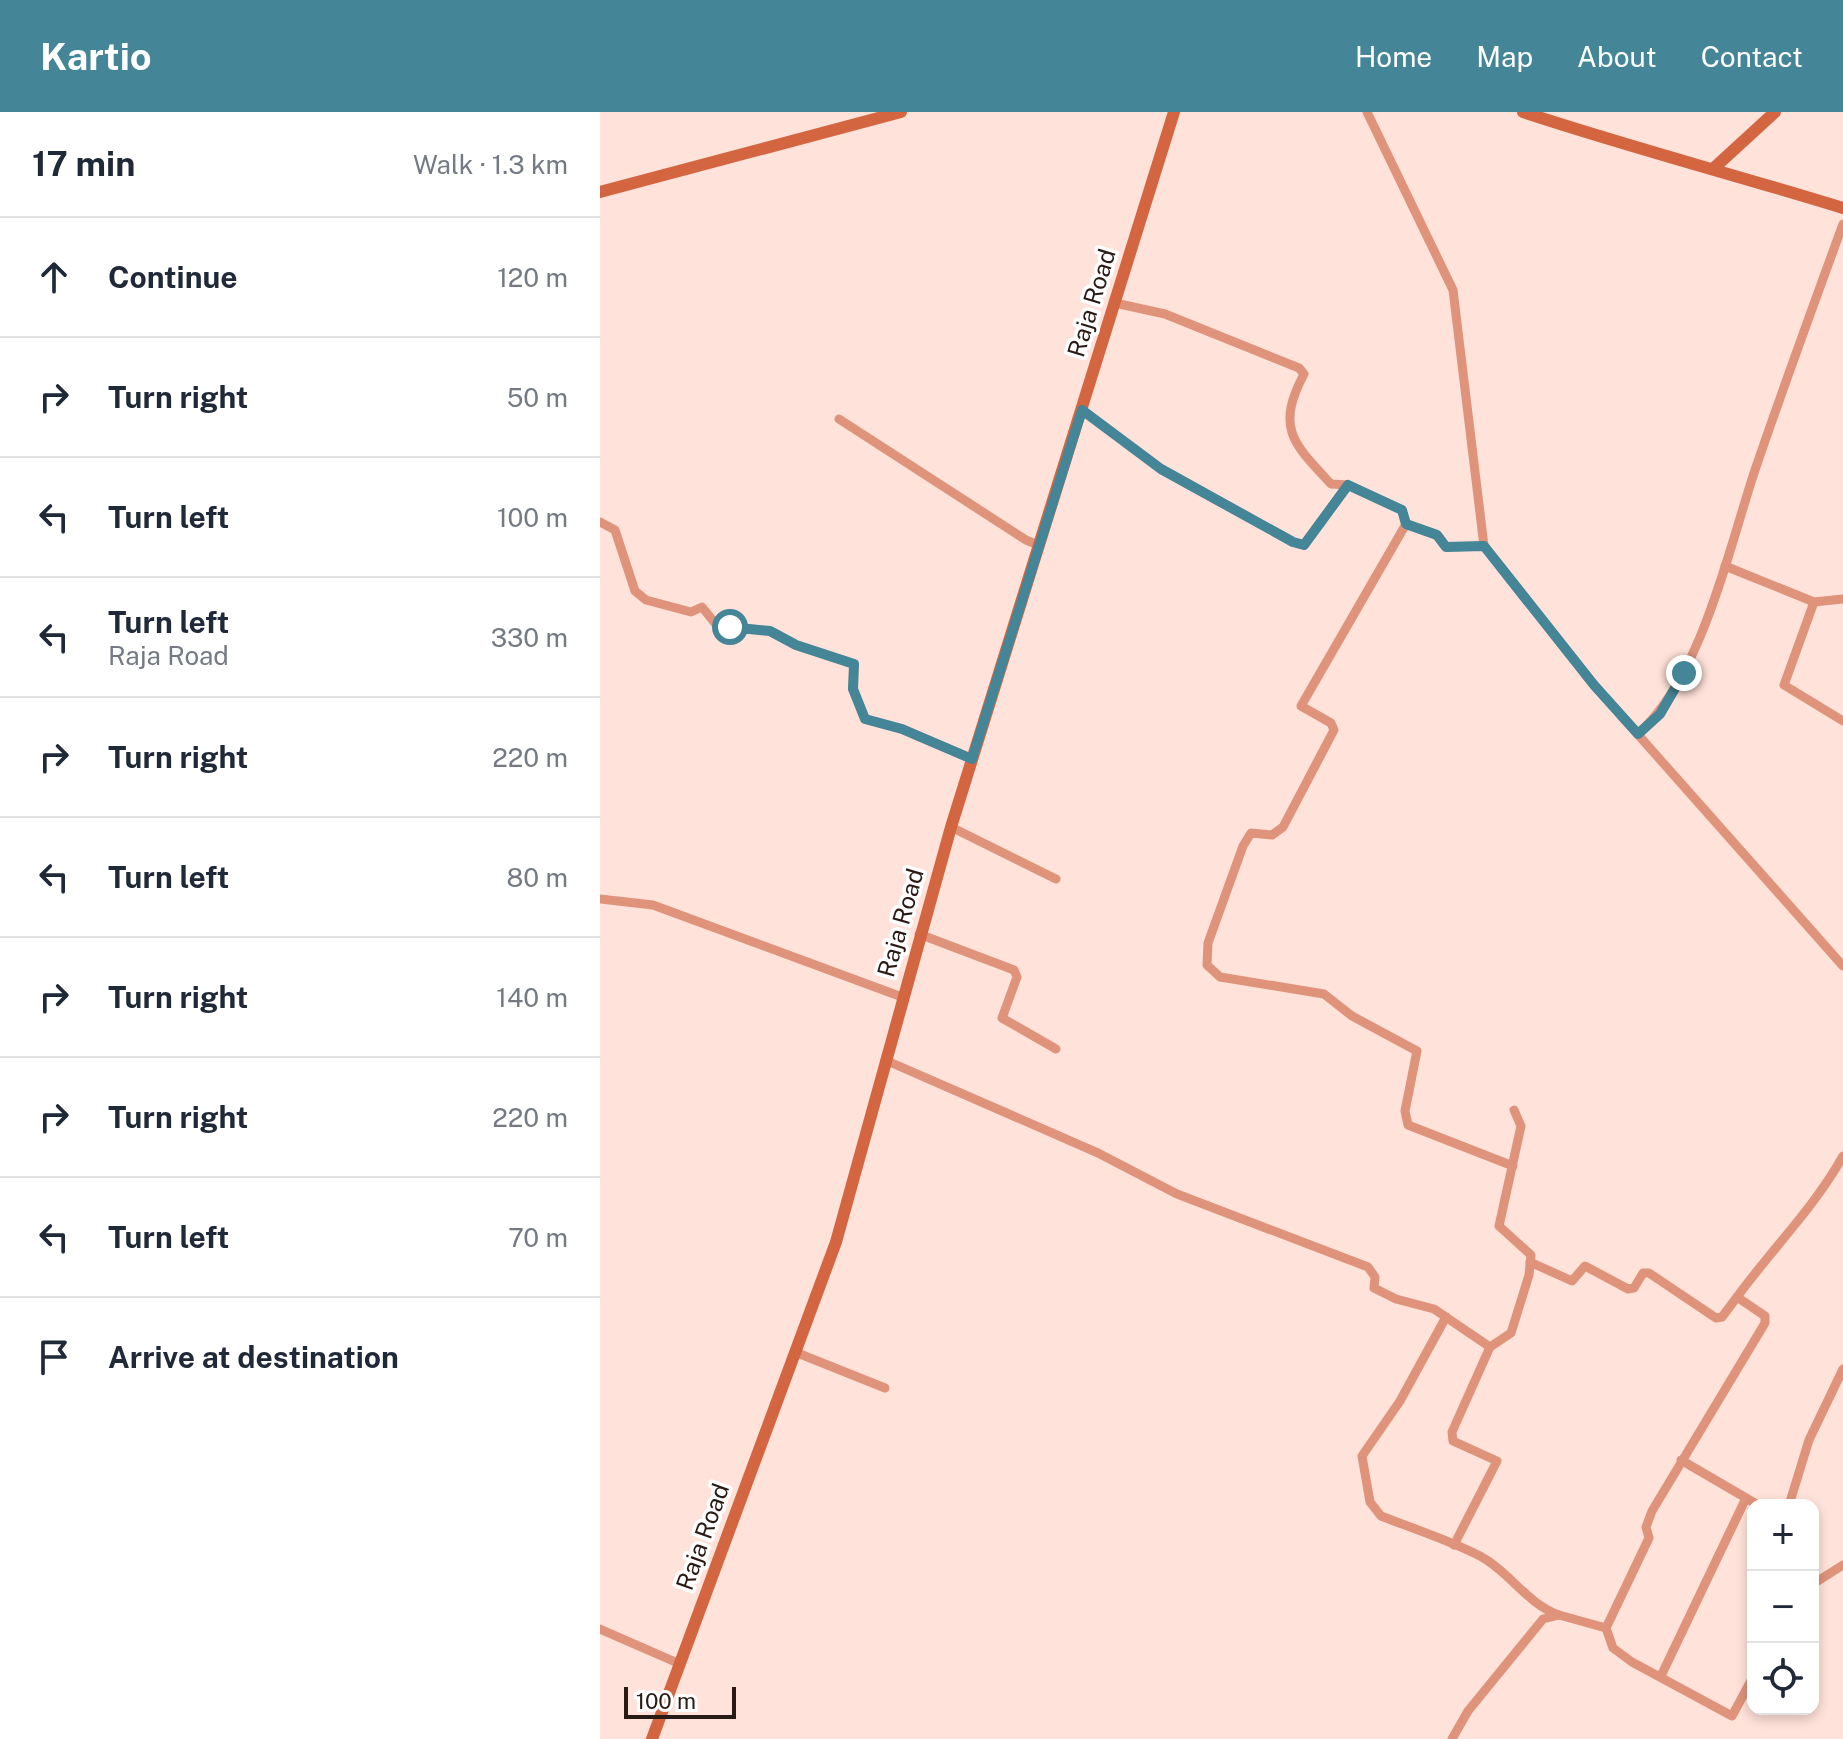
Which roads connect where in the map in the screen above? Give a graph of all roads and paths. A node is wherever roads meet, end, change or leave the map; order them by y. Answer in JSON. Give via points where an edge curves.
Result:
{"nodes":[{"id":1,"x":901,"y":112,"type":"edge"},
{"id":2,"x":1174,"y":112,"type":"edge"},
{"id":3,"x":1367,"y":112,"type":"edge"},
{"id":4,"x":1523,"y":112,"type":"edge"},
{"id":5,"x":1775,"y":112,"type":"edge"},
{"id":6,"x":1714,"y":168,"type":"junction"},
{"id":7,"x":600,"y":192,"type":"edge"},
{"id":8,"x":1843,"y":208,"type":"edge"},
{"id":9,"x":1843,"y":224,"type":"edge"},
{"id":10,"x":1115,"y":303,"type":"junction"},
{"id":11,"x":1082,"y":410,"type":"junction"},
{"id":12,"x":839,"y":419,"type":"dead end"},
{"id":13,"x":1348,"y":485,"type":"junction"},
{"id":14,"x":600,"y":522,"type":"edge"},
{"id":15,"x":1406,"y":524,"type":"junction"},
{"id":16,"x":1038,"y":545,"type":"junction"},
{"id":17,"x":1484,"y":546,"type":"junction"},
{"id":18,"x":1725,"y":566,"type":"junction"},
{"id":19,"x":1843,"y":599,"type":"edge"},
{"id":20,"x":1814,"y":602,"type":"junction"},
{"id":21,"x":1843,"y":721,"type":"edge"},
{"id":22,"x":1638,"y":734,"type":"junction"},
{"id":23,"x":972,"y":759,"type":"junction"},
{"id":24,"x":951,"y":827,"type":"junction"},
{"id":25,"x":1056,"y":879,"type":"dead end"},
{"id":26,"x":600,"y":899,"type":"edge"},
{"id":27,"x":919,"y":934,"type":"junction"},
{"id":28,"x":1843,"y":966,"type":"edge"},
{"id":29,"x":902,"y":997,"type":"junction"},
{"id":30,"x":1056,"y":1049,"type":"dead end"},
{"id":31,"x":885,"y":1060,"type":"junction"},
{"id":32,"x":1514,"y":1110,"type":"dead end"},
{"id":33,"x":1843,"y":1156,"type":"edge"},
{"id":34,"x":1513,"y":1166,"type":"junction"},
{"id":35,"x":1530,"y":1262,"type":"junction"},
{"id":36,"x":1737,"y":1297,"type":"junction"},
{"id":37,"x":1446,"y":1317,"type":"junction"},
{"id":38,"x":1490,"y":1347,"type":"junction"},
{"id":39,"x":795,"y":1352,"type":"junction"},
{"id":40,"x":1843,"y":1369,"type":"edge"},
{"id":41,"x":885,"y":1388,"type":"dead end"},
{"id":42,"x":1681,"y":1460,"type":"junction"},
{"id":43,"x":1746,"y":1498,"type":"joint"},
{"id":44,"x":1791,"y":1499,"type":"edge"},
{"id":45,"x":1454,"y":1545,"type":"junction"},
{"id":46,"x":1843,"y":1565,"type":"edge"},
{"id":47,"x":1819,"y":1580,"type":"edge"},
{"id":48,"x":1559,"y":1615,"type":"junction"},
{"id":49,"x":1606,"y":1628,"type":"junction"},
{"id":50,"x":600,"y":1629,"type":"edge"},
{"id":51,"x":680,"y":1664,"type":"junction"},
{"id":52,"x":1661,"y":1676,"type":"junction"},
{"id":53,"x":1747,"y":1688,"type":"edge"},
{"id":54,"x":652,"y":1739,"type":"edge"},
{"id":55,"x":1452,"y":1739,"type":"edge"}],
"edges":[{"from":1,"to":7,"type":"street"},
{"from":2,"to":10,"type":"street","name":"Raja Road"},
{"from":3,"to":17,"type":"street","via":[[1453,290]]},
{"from":4,"to":6,"type":"street"},
{"from":5,"to":6,"type":"street"},
{"from":6,"to":8,"type":"street"},
{"from":9,"to":18,"type":"street"},
{"from":10,"to":11,"type":"street","name":"Raja Road"},
{"from":10,"to":13,"type":"street","via":[[1165,314],[1299,368],[1304,374],[1288,421],[1294,445],[1331,484]]},
{"from":11,"to":13,"type":"street","via":[[1161,469],[1293,542],[1304,545]]},
{"from":11,"to":16,"type":"street","name":"Raja Road"},
{"from":12,"to":16,"type":"street"},
{"from":13,"to":15,"type":"street","via":[[1402,510]]},
{"from":14,"to":23,"type":"street","via":[[615,530],[635,591],[646,600],[691,612],[702,607],[718,627],[770,631],[854,664],[853,689],[865,719]]},
{"from":15,"to":17,"type":"street","via":[[1437,535],[1446,547]]},
{"from":15,"to":34,"type":"street","via":[[1301,706],[1334,730],[1283,827],[1272,835],[1251,833],[1243,846],[1208,943],[1207,965],[1220,977],[1324,994],[1352,1016],[1417,1051],[1405,1111],[1408,1125]]},
{"from":16,"to":23,"type":"street","name":"Raja Road"},
{"from":17,"to":22,"type":"street"},
{"from":18,"to":20,"type":"street"},
{"from":18,"to":22,"type":"street","via":[[1684,673],[1660,714]]},
{"from":19,"to":20,"type":"street"},
{"from":20,"to":21,"type":"street","via":[[1784,685]]},
{"from":22,"to":28,"type":"street"},
{"from":23,"to":24,"type":"street","name":"Raja Road"},
{"from":24,"to":25,"type":"street"},
{"from":24,"to":27,"type":"street","name":"Raja Road"},
{"from":26,"to":29,"type":"street","via":[[653,905]]},
{"from":27,"to":29,"type":"street","name":"Raja Road"},
{"from":27,"to":30,"type":"street","via":[[1014,970],[1017,977],[1002,1018]]},
{"from":29,"to":31,"type":"street","name":"Raja Road"},
{"from":31,"to":37,"type":"street","via":[[1096,1152],[1190,1200],[1368,1267],[1374,1288]]},
{"from":31,"to":39,"type":"street","name":"Raja Road","via":[[836,1242]]},
{"from":32,"to":34,"type":"street","via":[[1521,1126]]},
{"from":33,"to":36,"type":"street","via":[[1807,1213],[1775,1245]]},
{"from":34,"to":35,"type":"street","via":[[1499,1226],[1531,1255]]},
{"from":35,"to":36,"type":"street","via":[[1572,1281],[1585,1266],[1628,1289],[1649,1273],[1716,1318]]},
{"from":35,"to":38,"type":"street","via":[[1511,1333]]},
{"from":36,"to":42,"type":"street","via":[[1765,1316],[1765,1323]]},
{"from":37,"to":38,"type":"street"},
{"from":37,"to":45,"type":"street","via":[[1400,1401],[1362,1456],[1370,1502],[1381,1516]]},
{"from":38,"to":45,"type":"street","via":[[1452,1432],[1453,1441],[1497,1461]]},
{"from":39,"to":41,"type":"street"},
{"from":39,"to":51,"type":"street","name":"Raja Road"},
{"from":40,"to":44,"type":"street","via":[[1809,1440]]},
{"from":42,"to":43,"type":"street"},
{"from":42,"to":49,"type":"street","via":[[1652,1511],[1644,1550]]},
{"from":43,"to":52,"type":"street"},
{"from":45,"to":48,"type":"street","via":[[1482,1557],[1540,1608]]},
{"from":46,"to":47,"type":"street"},
{"from":48,"to":49,"type":"street"},
{"from":48,"to":55,"type":"street","via":[[1543,1619],[1468,1711]]},
{"from":49,"to":52,"type":"street","via":[[1613,1648]]},
{"from":50,"to":51,"type":"street"},
{"from":51,"to":54,"type":"street","name":"Raja Road"},
{"from":52,"to":53,"type":"street","via":[[1732,1716]]}]}
